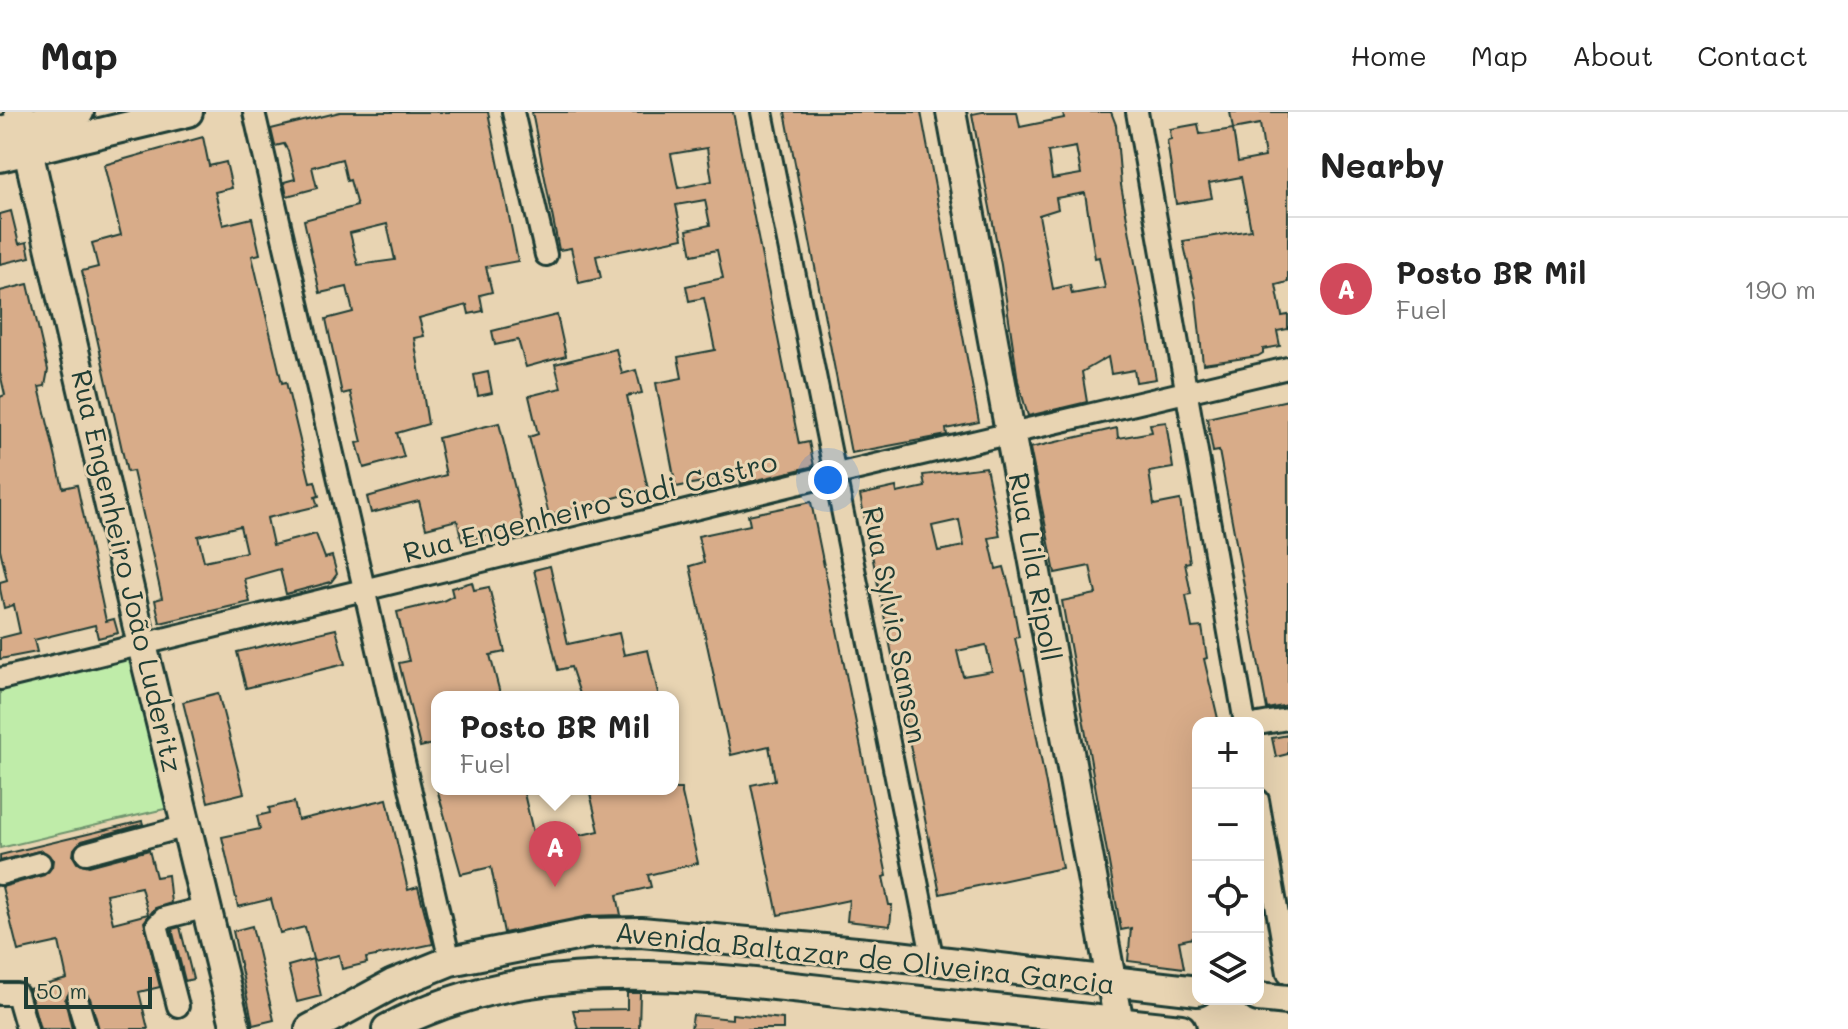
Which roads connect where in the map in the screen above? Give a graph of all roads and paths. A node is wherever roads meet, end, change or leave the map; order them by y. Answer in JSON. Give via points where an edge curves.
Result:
{"nodes":[{"id":1,"x":79,"y":112,"type":"edge"},
{"id":2,"x":188,"y":112,"type":"edge"},
{"id":3,"x":254,"y":112,"type":"edge"},
{"id":4,"x":513,"y":112,"type":"edge"},
{"id":5,"x":762,"y":112,"type":"edge"},
{"id":6,"x":951,"y":112,"type":"edge"},
{"id":7,"x":1137,"y":112,"type":"edge"},
{"id":8,"x":17,"y":130,"type":"edge"},
{"id":9,"x":0,"y":157,"type":"edge"},
{"id":10,"x":546,"y":255,"type":"dead end"},
{"id":11,"x":1288,"y":368,"type":"edge"},
{"id":12,"x":1188,"y":391,"type":"junction"},
{"id":13,"x":1010,"y":433,"type":"junction"},
{"id":14,"x":837,"y":474,"type":"junction"},
{"id":15,"x":364,"y":592,"type":"junction"},
{"id":16,"x":142,"y":645,"type":"junction"},
{"id":17,"x":0,"y":679,"type":"edge"},
{"id":18,"x":1244,"y":717,"type":"edge"},
{"id":19,"x":1288,"y":719,"type":"edge"},
{"id":20,"x":1264,"y":723,"type":"edge"},
{"id":21,"x":187,"y":826,"type":"junction"},
{"id":22,"x":1264,"y":835,"type":"edge"},
{"id":23,"x":86,"y":853,"type":"dead end"},
{"id":24,"x":40,"y":863,"type":"dead end"},
{"id":25,"x":0,"y":874,"type":"edge"},
{"id":26,"x":207,"y":907,"type":"junction"},
{"id":27,"x":450,"y":961,"type":"junction"},
{"id":28,"x":933,"y":961,"type":"junction"},
{"id":29,"x":1288,"y":973,"type":"edge"},
{"id":30,"x":1110,"y":982,"type":"junction"},
{"id":31,"x":1192,"y":990,"type":"edge"},
{"id":32,"x":0,"y":994,"type":"edge"},
{"id":33,"x":1264,"y":998,"type":"edge"},
{"id":34,"x":1288,"y":1000,"type":"edge"},
{"id":35,"x":78,"y":1002,"type":"dead end"},
{"id":36,"x":178,"y":1006,"type":"dead end"},
{"id":37,"x":1119,"y":1023,"type":"junction"},
{"id":38,"x":1148,"y":1027,"type":"edge"},
{"id":39,"x":27,"y":1029,"type":"edge"},
{"id":40,"x":86,"y":1029,"type":"edge"},
{"id":41,"x":236,"y":1029,"type":"edge"},
{"id":42,"x":310,"y":1029,"type":"edge"},
{"id":43,"x":387,"y":1029,"type":"edge"},
{"id":44,"x":1181,"y":1029,"type":"edge"}],
"edges":[{"from":1,"to":8,"type":"street"},
{"from":2,"to":8,"type":"street"},
{"from":3,"to":15,"type":"street"},
{"from":4,"to":10,"type":"street"},
{"from":5,"to":14,"type":"street","name":"Rua Sylvio Sanson"},
{"from":6,"to":13,"type":"street","name":"Rua Lila Ripoll"},
{"from":7,"to":12,"type":"street"},
{"from":8,"to":9,"type":"street"},
{"from":8,"to":16,"type":"street","name":"Rua Engenheiro João Luderitz"},
{"from":11,"to":12,"type":"street","name":"Rua Engenheiro Sadi Castro"},
{"from":12,"to":13,"type":"street","name":"Rua Engenheiro Sadi Castro"},
{"from":12,"to":18,"type":"street"},
{"from":13,"to":14,"type":"street","name":"Rua Engenheiro Sadi Castro"},
{"from":13,"to":30,"type":"street","name":"Rua Lila Ripoll"},
{"from":14,"to":15,"type":"street","name":"Rua Engenheiro Sadi Castro"},
{"from":14,"to":28,"type":"street","name":"Rua Sylvio Sanson"},
{"from":15,"to":16,"type":"street","name":"Rua Engenheiro Sadi Castro"},
{"from":15,"to":27,"type":"street"},
{"from":16,"to":17,"type":"street","name":"Rua Engenheiro Sadi Castro"},
{"from":16,"to":21,"type":"street","name":"Rua Engenheiro João Luderitz"},
{"from":19,"to":20,"type":"street"},
{"from":21,"to":23,"type":"street"},
{"from":21,"to":26,"type":"street","name":"Rua Engenheiro João Luderitz"},
{"from":22,"to":29,"type":"street"},
{"from":24,"to":25,"type":"street"},
{"from":26,"to":36,"type":"street","via":[[164,918],[157,925]]},
{"from":26,"to":41,"type":"street","name":"Rua Engenheiro João Luderitz"},
{"from":27,"to":28,"type":"street","name":"Avenida Baltazar de Oliveira Garcia","via":[[564,935],[641,932]]},
{"from":27,"to":42,"type":"street","name":"Avenida Baltazar de Oliveira Garcia","via":[[393,984]]},
{"from":28,"to":30,"type":"street","name":"Avenida Baltazar de Oliveira Garcia"},
{"from":30,"to":31,"type":"street","name":"Avenida Baltazar de Oliveira Garcia"},
{"from":30,"to":37,"type":"street","name":"Rua Lila Ripoll"},
{"from":32,"to":39,"type":"street","via":[[17,994]]},
{"from":33,"to":34,"type":"street"},
{"from":35,"to":40,"type":"street"},
{"from":37,"to":38,"type":"street","name":"Avenida Baltazar de Oliveira Garcia"},
{"from":37,"to":43,"type":"street","name":"Avenida Baltazar de Oliveira Garcia","via":[[672,975],[569,977],[476,994]]},
{"from":38,"to":44,"type":"street","name":"Avenida Baltazar de Oliveira Garcia"}]}
